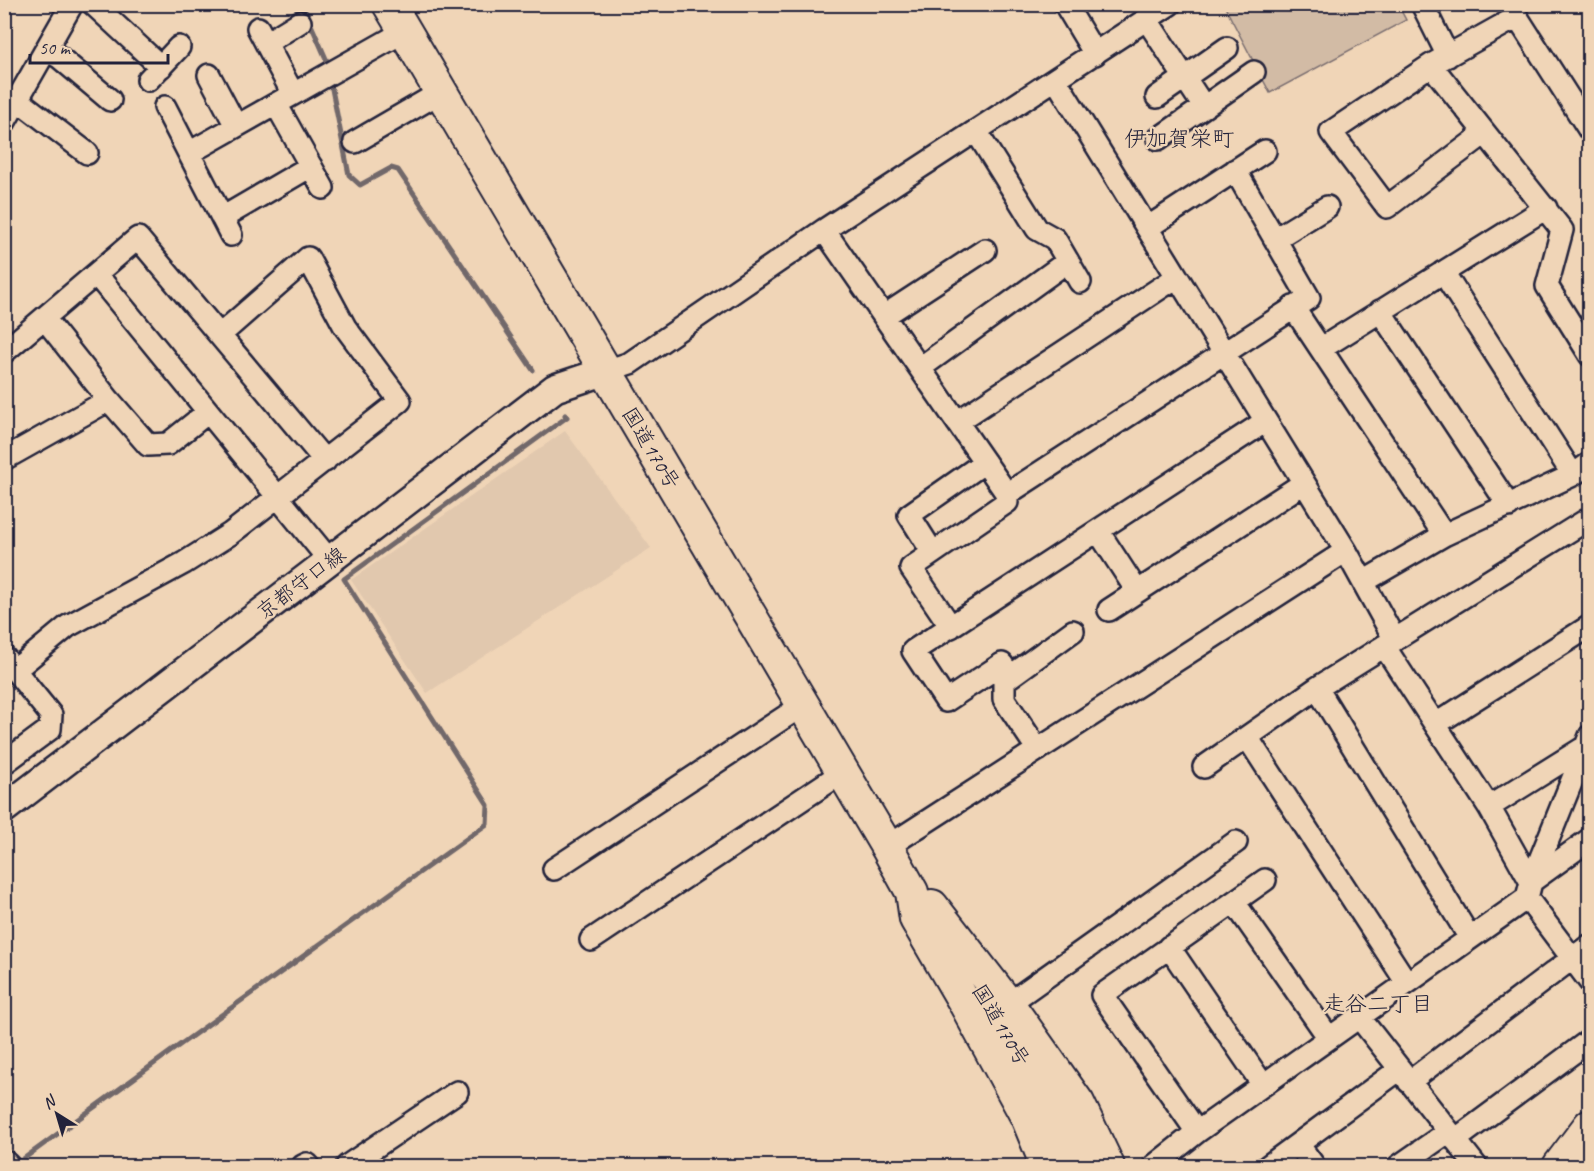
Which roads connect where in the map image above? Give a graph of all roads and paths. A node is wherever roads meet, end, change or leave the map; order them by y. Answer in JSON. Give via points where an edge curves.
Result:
{"nodes":[{"id":1,"x":72,"y":4,"type":"edge"},
{"id":2,"x":93,"y":4,"type":"edge"},
{"id":3,"x":1065,"y":4,"type":"edge"},
{"id":4,"x":1170,"y":4,"type":"edge"},
{"id":5,"x":1422,"y":4,"type":"edge"},
{"id":6,"x":397,"y":18,"type":"edge"},
{"id":7,"x":1147,"y":20,"type":"junction"},
{"id":8,"x":300,"y":22,"type":"dead end"},
{"id":9,"x":179,"y":47,"type":"dead end"},
{"id":10,"x":1227,"y":48,"type":"dead end"},
{"id":11,"x":46,"y":50,"type":"junction"},
{"id":12,"x":1095,"y":54,"type":"junction"},
{"id":13,"x":1439,"y":60,"type":"junction"},
{"id":14,"x":1254,"y":72,"type":"dead end"},
{"id":15,"x":209,"y":75,"type":"dead end"},
{"id":16,"x":1185,"y":78,"type":"junction"},
{"id":17,"x":1056,"y":80,"type":"junction"},
{"id":18,"x":441,"y":92,"type":"junction"},
{"id":19,"x":1157,"y":97,"type":"dead end"},
{"id":20,"x":285,"y":99,"type":"junction"},
{"id":21,"x":18,"y":100,"type":"junction"},
{"id":22,"x":110,"y":100,"type":"dead end"},
{"id":23,"x":165,"y":107,"type":"dead end"},
{"id":24,"x":1204,"y":107,"type":"junction"},
{"id":25,"x":4,"y":123,"type":"edge"},
{"id":26,"x":236,"y":126,"type":"junction"},
{"id":27,"x":976,"y":131,"type":"junction"},
{"id":28,"x":1590,"y":131,"type":"edge"},
{"id":29,"x":1485,"y":133,"type":"junction"},
{"id":30,"x":1158,"y":139,"type":"dead end"},
{"id":31,"x":355,"y":142,"type":"dead end"},
{"id":32,"x":1265,"y":150,"type":"dead end"},
{"id":33,"x":87,"y":153,"type":"dead end"},
{"id":34,"x":189,"y":153,"type":"junction"},
{"id":35,"x":311,"y":166,"type":"junction"},
{"id":36,"x":1235,"y":170,"type":"junction"},
{"id":37,"x":323,"y":188,"type":"dead end"},
{"id":38,"x":1327,"y":207,"type":"dead end"},
{"id":39,"x":1546,"y":208,"type":"junction"},
{"id":40,"x":1147,"y":228,"type":"junction"},
{"id":41,"x":824,"y":230,"type":"junction"},
{"id":42,"x":1275,"y":239,"type":"junction"},
{"id":43,"x":985,"y":250,"type":"dead end"},
{"id":44,"x":1068,"y":261,"type":"junction"},
{"id":45,"x":1443,"y":272,"type":"junction"},
{"id":46,"x":96,"y":274,"type":"junction"},
{"id":47,"x":1177,"y":277,"type":"junction"},
{"id":48,"x":1080,"y":282,"type":"dead end"},
{"id":49,"x":1293,"y":307,"type":"junction"},
{"id":50,"x":1380,"y":310,"type":"junction"},
{"id":51,"x":884,"y":316,"type":"junction"},
{"id":52,"x":45,"y":318,"type":"junction"},
{"id":53,"x":219,"y":334,"type":"junction"},
{"id":54,"x":1322,"y":348,"type":"junction"},
{"id":55,"x":1588,"y":348,"type":"edge"},
{"id":56,"x":4,"y":352,"type":"edge"},
{"id":57,"x":1224,"y":352,"type":"junction"},
{"id":58,"x":618,"y":367,"type":"junction"},
{"id":59,"x":920,"y":369,"type":"junction"},
{"id":60,"x":109,"y":400,"type":"junction"},
{"id":61,"x":208,"y":412,"type":"junction"},
{"id":62,"x":1266,"y":421,"type":"junction"},
{"id":63,"x":957,"y":422,"type":"junction"},
{"id":64,"x":4,"y":459,"type":"edge"},
{"id":65,"x":325,"y":461,"type":"junction"},
{"id":66,"x":985,"y":462,"type":"junction"},
{"id":67,"x":1581,"y":469,"type":"edge"},
{"id":68,"x":1304,"y":483,"type":"junction"},
{"id":69,"x":1007,"y":494,"type":"junction"},
{"id":70,"x":278,"y":497,"type":"junction"},
{"id":71,"x":1509,"y":506,"type":"junction"},
{"id":72,"x":1590,"y":518,"type":"edge"},
{"id":73,"x":1098,"y":531,"type":"junction"},
{"id":74,"x":1444,"y":535,"type":"junction"},
{"id":75,"x":1346,"y":551,"type":"junction"},
{"id":76,"x":933,"y":554,"type":"junction"},
{"id":77,"x":330,"y":561,"type":"junction"},
{"id":78,"x":1363,"y":582,"type":"junction"},
{"id":79,"x":1137,"y":591,"type":"junction"},
{"id":80,"x":1109,"y":610,"type":"dead end"},
{"id":81,"x":1590,"y":626,"type":"edge"},
{"id":82,"x":951,"y":627,"type":"junction"},
{"id":83,"x":1073,"y":631,"type":"dead end"},
{"id":84,"x":1390,"y":643,"type":"junction"},
{"id":85,"x":10,"y":664,"type":"edge"},
{"id":86,"x":1010,"y":676,"type":"junction"},
{"id":87,"x":1317,"y":688,"type":"junction"},
{"id":88,"x":803,"y":705,"type":"junction"},
{"id":89,"x":1436,"y":724,"type":"junction"},
{"id":90,"x":1247,"y":737,"type":"junction"},
{"id":91,"x":1587,"y":742,"type":"edge"},
{"id":92,"x":1038,"y":750,"type":"junction"},
{"id":93,"x":4,"y":763,"type":"edge"},
{"id":94,"x":1204,"y":767,"type":"dead end"},
{"id":95,"x":843,"y":772,"type":"junction"},
{"id":96,"x":1489,"y":807,"type":"junction"},
{"id":97,"x":4,"y":809,"type":"edge"},
{"id":98,"x":1590,"y":839,"type":"edge"},
{"id":99,"x":1236,"y":842,"type":"dead end"},
{"id":100,"x":887,"y":847,"type":"junction"},
{"id":101,"x":554,"y":869,"type":"dead end"},
{"id":102,"x":1265,"y":880,"type":"dead end"},
{"id":103,"x":1529,"y":890,"type":"junction"},
{"id":104,"x":922,"y":899,"type":"junction"},
{"id":105,"x":1234,"y":902,"type":"junction"},
{"id":106,"x":1470,"y":938,"type":"junction"},
{"id":107,"x":591,"y":940,"type":"dead end"},
{"id":108,"x":1590,"y":945,"type":"edge"},
{"id":109,"x":1169,"y":947,"type":"junction"},
{"id":110,"x":1572,"y":959,"type":"junction"},
{"id":111,"x":1590,"y":982,"type":"edge"},
{"id":112,"x":1407,"y":983,"type":"junction"},
{"id":113,"x":1005,"y":1015,"type":"junction"},
{"id":114,"x":1359,"y":1017,"type":"junction"},
{"id":115,"x":1329,"y":1038,"type":"junction"},
{"id":116,"x":1590,"y":1040,"type":"edge"},
{"id":117,"x":1405,"y":1075,"type":"junction"},
{"id":118,"x":1263,"y":1085,"type":"junction"},
{"id":119,"x":457,"y":1092,"type":"dead end"},
{"id":120,"x":1590,"y":1125,"type":"edge"},
{"id":121,"x":1197,"y":1132,"type":"junction"},
{"id":122,"x":1452,"y":1136,"type":"junction"},
{"id":123,"x":1298,"y":1144,"type":"junction"},
{"id":124,"x":4,"y":1161,"type":"edge"},
{"id":125,"x":9,"y":1167,"type":"edge"},
{"id":126,"x":303,"y":1167,"type":"edge"},
{"id":127,"x":309,"y":1167,"type":"edge"},
{"id":128,"x":347,"y":1167,"type":"edge"},
{"id":129,"x":1047,"y":1167,"type":"edge"},
{"id":130,"x":1064,"y":1167,"type":"edge"},
{"id":131,"x":1079,"y":1167,"type":"edge"},
{"id":132,"x":1108,"y":1167,"type":"edge"},
{"id":133,"x":1154,"y":1167,"type":"edge"},
{"id":134,"x":1268,"y":1167,"type":"edge"},
{"id":135,"x":1314,"y":1167,"type":"edge"},
{"id":136,"x":1399,"y":1167,"type":"edge"},
{"id":137,"x":1476,"y":1167,"type":"edge"},
{"id":138,"x":1559,"y":1167,"type":"edge"}],
"edges":[{"from":1,"to":11,"type":"street"},
{"from":2,"to":9,"type":"street","via":[[155,74]]},
{"from":3,"to":12,"type":"street"},
{"from":4,"to":7,"type":"street"},
{"from":5,"to":13,"type":"street"},
{"from":6,"to":18,"type":"highway","name":"国道170号"},
{"from":6,"to":20,"type":"street"},
{"from":7,"to":12,"type":"street"},
{"from":7,"to":16,"type":"street"},
{"from":8,"to":20,"type":"street","via":[[262,36]]},
{"from":10,"to":16,"type":"street"},
{"from":11,"to":21,"type":"street"},
{"from":11,"to":22,"type":"street"},
{"from":12,"to":17,"type":"street"},
{"from":13,"to":28,"type":"street","via":[[1517,17]]},
{"from":13,"to":29,"type":"street"},
{"from":13,"to":29,"type":"street","via":[[1331,132],[1387,207]]},
{"from":14,"to":24,"type":"street"},
{"from":15,"to":26,"type":"street"},
{"from":16,"to":19,"type":"street"},
{"from":16,"to":24,"type":"street"},
{"from":17,"to":27,"type":"street"},
{"from":17,"to":40,"type":"street"},
{"from":18,"to":31,"type":"street"},
{"from":18,"to":58,"type":"highway","name":"国道170号"},
{"from":20,"to":26,"type":"street"},
{"from":20,"to":35,"type":"street"},
{"from":21,"to":25,"type":"street"},
{"from":21,"to":33,"type":"street"},
{"from":23,"to":34,"type":"street"},
{"from":24,"to":30,"type":"street"},
{"from":26,"to":34,"type":"street"},
{"from":27,"to":41,"type":"street"},
{"from":27,"to":44,"type":"street","via":[[1037,229],[1055,239]]},
{"from":29,"to":39,"type":"street"},
{"from":32,"to":36,"type":"street"},
{"from":34,"to":35,"type":"street","via":[[227,227]]},
{"from":35,"to":37,"type":"street"},
{"from":36,"to":40,"type":"street"},
{"from":36,"to":42,"type":"street"},
{"from":38,"to":42,"type":"street"},
{"from":39,"to":45,"type":"street"},
{"from":39,"to":55,"type":"street","via":[[1562,230],[1547,286]]},
{"from":40,"to":47,"type":"street"},
{"from":41,"to":51,"type":"street"},
{"from":41,"to":58,"type":"street"},
{"from":42,"to":49,"type":"street","via":[[1309,298]]},
{"from":43,"to":51,"type":"street"},
{"from":44,"to":48,"type":"street"},
{"from":44,"to":59,"type":"street"},
{"from":45,"to":50,"type":"street"},
{"from":45,"to":67,"type":"street"},
{"from":46,"to":52,"type":"street"},
{"from":46,"to":53,"type":"street","via":[[138,238]]},
{"from":46,"to":61,"type":"street"},
{"from":47,"to":57,"type":"street"},
{"from":47,"to":63,"type":"street"},
{"from":49,"to":54,"type":"street"},
{"from":49,"to":57,"type":"street"},
{"from":50,"to":54,"type":"street"},
{"from":50,"to":71,"type":"street"},
{"from":51,"to":59,"type":"street"},
{"from":52,"to":56,"type":"street"},
{"from":52,"to":60,"type":"street"},
{"from":53,"to":65,"type":"street"},
{"from":53,"to":65,"type":"street","via":[[308,258],[345,327],[400,401]]},
{"from":54,"to":74,"type":"street"},
{"from":57,"to":62,"type":"street"},
{"from":57,"to":69,"type":"street"},
{"from":58,"to":77,"type":"main road","name":"京都守口線","via":[[555,388]]},
{"from":58,"to":88,"type":"highway","name":"国道170号"},
{"from":59,"to":63,"type":"street"},
{"from":60,"to":61,"type":"street","via":[[148,445],[168,444]]},
{"from":60,"to":64,"type":"street"},
{"from":61,"to":70,"type":"street"},
{"from":62,"to":68,"type":"street"},
{"from":62,"to":73,"type":"street"},
{"from":63,"to":66,"type":"street"},
{"from":65,"to":70,"type":"street"},
{"from":66,"to":69,"type":"street"},
{"from":66,"to":76,"type":"street","via":[[909,515]]},
{"from":67,"to":71,"type":"street"},
{"from":68,"to":75,"type":"street"},
{"from":68,"to":79,"type":"street"},
{"from":69,"to":76,"type":"street","via":[[1007,502]]},
{"from":70,"to":77,"type":"street"},
{"from":70,"to":85,"type":"street","via":[[184,563],[68,626]]},
{"from":71,"to":74,"type":"street"},
{"from":72,"to":84,"type":"street"},
{"from":73,"to":79,"type":"street"},
{"from":73,"to":82,"type":"street"},
{"from":74,"to":78,"type":"street"},
{"from":75,"to":78,"type":"street"},
{"from":75,"to":92,"type":"street"},
{"from":76,"to":82,"type":"street","via":[[911,568]]},
{"from":77,"to":97,"type":"main road","name":"京都守口線"},
{"from":78,"to":84,"type":"street"},
{"from":79,"to":80,"type":"street"},
{"from":81,"to":89,"type":"street"},
{"from":82,"to":86,"type":"street","via":[[913,651],[946,701],[1002,664]]},
{"from":83,"to":86,"type":"street"},
{"from":84,"to":87,"type":"street"},
{"from":84,"to":89,"type":"street"},
{"from":85,"to":93,"type":"street","via":[[51,715],[50,729]]},
{"from":86,"to":92,"type":"street","via":[[1004,681],[1004,699]]},
{"from":87,"to":90,"type":"street"},
{"from":87,"to":106,"type":"street"},
{"from":88,"to":95,"type":"highway","name":"国道170号"},
{"from":88,"to":101,"type":"street"},
{"from":89,"to":96,"type":"street"},
{"from":90,"to":94,"type":"street"},
{"from":90,"to":112,"type":"street"},
{"from":91,"to":96,"type":"street"},
{"from":91,"to":103,"type":"street"},
{"from":92,"to":100,"type":"street"},
{"from":95,"to":100,"type":"highway","name":"国道170号"},
{"from":95,"to":107,"type":"street"},
{"from":96,"to":103,"type":"street"},
{"from":98,"to":103,"type":"street"},
{"from":99,"to":113,"type":"street"},
{"from":100,"to":104,"type":"highway","name":"国道170号"},
{"from":102,"to":105,"type":"street"},
{"from":103,"to":106,"type":"street"},
{"from":103,"to":110,"type":"street"},
{"from":104,"to":113,"type":"highway"},
{"from":104,"to":129,"type":"highway","name":"国道170号","via":[[916,919],[1027,1117]]},
{"from":105,"to":109,"type":"street"},
{"from":105,"to":115,"type":"street"},
{"from":106,"to":112,"type":"street"},
{"from":108,"to":110,"type":"street"},
{"from":109,"to":118,"type":"street"},
{"from":109,"to":121,"type":"street","via":[[1102,994]]},
{"from":110,"to":111,"type":"street"},
{"from":110,"to":117,"type":"street"},
{"from":112,"to":114,"type":"street"},
{"from":113,"to":130,"type":"highway","via":[[1006,1045]]},
{"from":113,"to":131,"type":"highway","name":"国道170号"},
{"from":113,"to":132,"type":"highway","via":[[1078,1103]]},
{"from":114,"to":115,"type":"street"},
{"from":114,"to":117,"type":"street"},
{"from":115,"to":118,"type":"street"},
{"from":116,"to":122,"type":"street"},
{"from":117,"to":122,"type":"street"},
{"from":117,"to":123,"type":"street"},
{"from":118,"to":121,"type":"street"},
{"from":119,"to":128,"type":"street"},
{"from":120,"to":138,"type":"highway"},
{"from":121,"to":133,"type":"street"},
{"from":122,"to":136,"type":"street"},
{"from":122,"to":137,"type":"street"},
{"from":123,"to":134,"type":"street"},
{"from":123,"to":135,"type":"street"},
{"from":124,"to":125,"type":"street"},
{"from":126,"to":127,"type":"street"}]}
